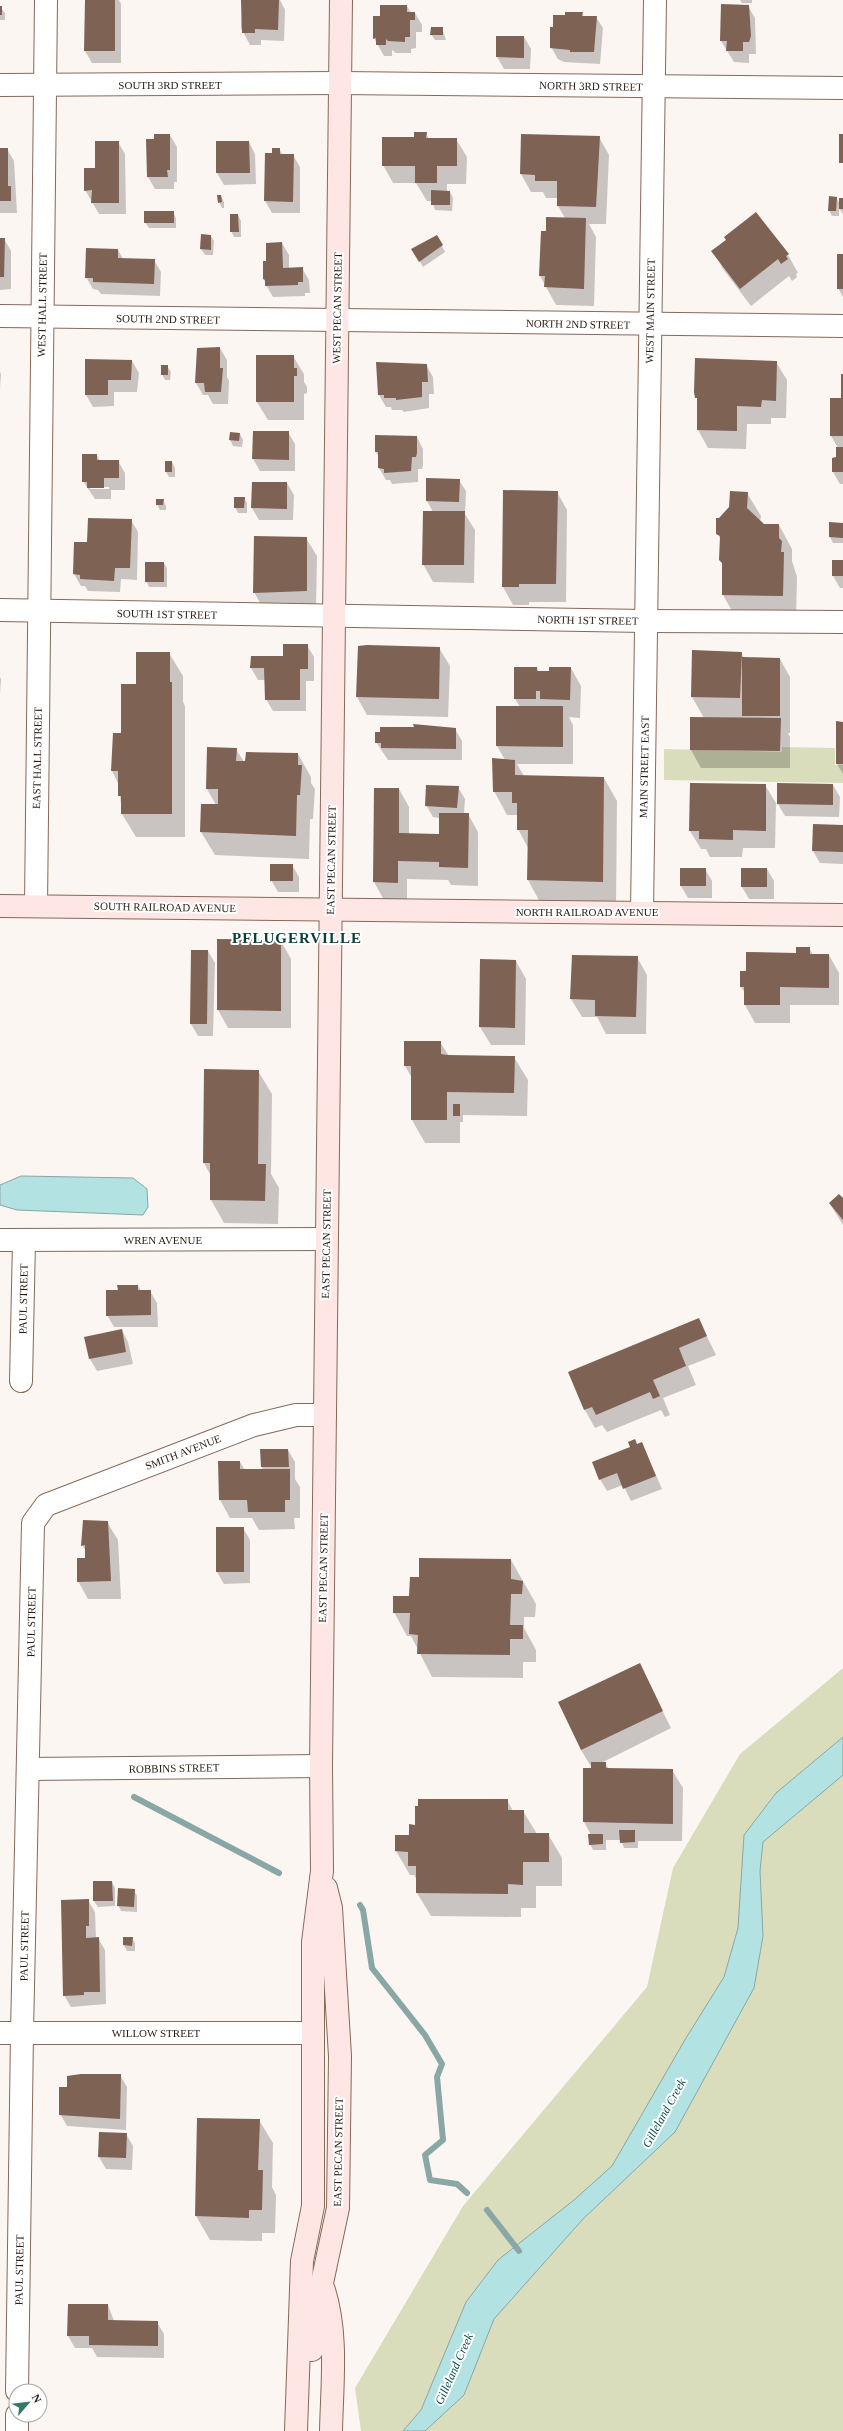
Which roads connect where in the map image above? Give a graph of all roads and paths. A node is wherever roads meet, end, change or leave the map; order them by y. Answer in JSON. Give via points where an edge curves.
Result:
{"nodes":[{"id":1,"x":46,"y":0,"type":"edge"},
{"id":2,"x":341,"y":0,"type":"edge"},
{"id":3,"x":655,"y":0,"type":"edge"},
{"id":4,"x":340,"y":83,"type":"junction"},
{"id":5,"x":0,"y":85,"type":"edge"},
{"id":6,"x":45,"y":86,"type":"junction"},
{"id":7,"x":654,"y":87,"type":"junction"},
{"id":8,"x":843,"y":88,"type":"edge"},
{"id":9,"x":0,"y":316,"type":"edge"},
{"id":10,"x":42,"y":317,"type":"junction"},
{"id":11,"x":337,"y":319,"type":"junction"},
{"id":12,"x":650,"y":325,"type":"junction"},
{"id":13,"x":843,"y":326,"type":"edge"},
{"id":14,"x":0,"y":610,"type":"edge"},
{"id":15,"x":39,"y":610,"type":"junction"},
{"id":16,"x":334,"y":616,"type":"junction"},
{"id":17,"x":646,"y":621,"type":"junction"},
{"id":18,"x":843,"y":622,"type":"edge"},
{"id":19,"x":0,"y":906,"type":"edge"},
{"id":20,"x":36,"y":906,"type":"junction"},
{"id":21,"x":331,"y":908,"type":"junction"},
{"id":22,"x":642,"y":912,"type":"junction"},
{"id":23,"x":843,"y":915,"type":"edge"},
{"id":24,"x":326,"y":1239,"type":"junction"},
{"id":25,"x":0,"y":1240,"type":"edge"},
{"id":26,"x":24,"y":1241,"type":"junction"},
{"id":27,"x":22,"y":1381,"type":"dead end"},
{"id":28,"x":325,"y":1415,"type":"junction"},
{"id":29,"x":46,"y":1505,"type":"joint"},
{"id":30,"x":321,"y":1766,"type":"junction"},
{"id":31,"x":28,"y":1769,"type":"junction"},
{"id":32,"x":322,"y":1871,"type":"junction"},
{"id":33,"x":0,"y":2033,"type":"edge"},
{"id":34,"x":22,"y":2033,"type":"junction"},
{"id":35,"x":313,"y":2034,"type":"junction"},
{"id":36,"x":313,"y":2206,"type":"junction"},
{"id":37,"x":322,"y":2283,"type":"junction"},
{"id":38,"x":16,"y":2383,"type":"edge"},
{"id":39,"x":331,"y":2421,"type":"edge"},
{"id":40,"x":302,"y":2427,"type":"edge"}],
"edges":[{"from":1,"to":6,"type":"street","name":"WEST HALL STREET"},
{"from":2,"to":4,"type":"main road","name":"WEST PECAN STREET"},
{"from":3,"to":7,"type":"street","name":"WEST MAIN STREET"},
{"from":4,"to":6,"type":"street","name":"SOUTH 3RD STREET"},
{"from":4,"to":7,"type":"street","name":"NORTH 3RD STREET"},
{"from":4,"to":11,"type":"main road","name":"WEST PECAN STREET"},
{"from":5,"to":6,"type":"street","name":"SOUTH 3RD STREET"},
{"from":6,"to":10,"type":"street","name":"WEST HALL STREET"},
{"from":7,"to":8,"type":"street","name":"NORTH 3RD STREET"},
{"from":7,"to":12,"type":"street","name":"WEST MAIN STREET"},
{"from":9,"to":10,"type":"street","name":"SOUTH 2ND STREET"},
{"from":10,"to":11,"type":"street","name":"SOUTH 2ND STREET"},
{"from":10,"to":15,"type":"street","name":"WEST HALL STREET"},
{"from":11,"to":12,"type":"street","name":"NORTH 2ND STREET"},
{"from":11,"to":16,"type":"main road","name":"WEST PECAN STREET"},
{"from":12,"to":13,"type":"street","name":"NORTH 2ND STREET"},
{"from":12,"to":17,"type":"street","name":"WEST MAIN STREET"},
{"from":14,"to":15,"type":"street","name":"SOUTH 1ST STREET"},
{"from":15,"to":16,"type":"street","name":"SOUTH 1ST STREET"},
{"from":15,"to":20,"type":"street","name":"EAST HALL STREET"},
{"from":16,"to":17,"type":"street","name":"NORTH 1ST STREET"},
{"from":16,"to":21,"type":"main road","name":"EAST PECAN STREET"},
{"from":17,"to":18,"type":"street","name":"NORTH 1ST STREET"},
{"from":17,"to":22,"type":"street","name":"MAIN STREET EAST"},
{"from":19,"to":20,"type":"main road","name":"SOUTH RAILROAD AVENUE"},
{"from":20,"to":21,"type":"main road","name":"SOUTH RAILROAD AVENUE"},
{"from":21,"to":22,"type":"main road","name":"NORTH RAILROAD AVENUE"},
{"from":21,"to":24,"type":"main road","name":"EAST PECAN STREET"},
{"from":22,"to":23,"type":"main road","name":"NORTH RAILROAD AVENUE"},
{"from":24,"to":26,"type":"street","name":"WREN AVENUE"},
{"from":24,"to":28,"type":"main road","name":"EAST PECAN STREET"},
{"from":25,"to":26,"type":"street","name":"WREN AVENUE"},
{"from":26,"to":27,"type":"street","name":"PAUL STREET"},
{"from":28,"to":29,"type":"street","name":"SMITH AVENUE","via":[[289,1416],[254,1425]]},
{"from":28,"to":30,"type":"main road","name":"EAST PECAN STREET"},
{"from":29,"to":31,"type":"street","name":"PAUL STREET","via":[[33,1523]]},
{"from":30,"to":31,"type":"street","name":"ROBBINS STREET"},
{"from":30,"to":32,"type":"main road","name":"EAST PECAN STREET"},
{"from":31,"to":34,"type":"street","name":"PAUL STREET"},
{"from":32,"to":35,"type":"main road","name":"EAST PECAN STREET","via":[[313,1942]]},
{"from":32,"to":37,"type":"main road","name":"EAST PECAN STREET","via":[[331,1908],[340,2056],[338,2208]]},
{"from":33,"to":34,"type":"street","name":"WILLOW STREET"},
{"from":34,"to":35,"type":"street","name":"WILLOW STREET"},
{"from":34,"to":38,"type":"street","name":"PAUL STREET"},
{"from":35,"to":36,"type":"main road","name":"EAST PECAN STREET"},
{"from":36,"to":37,"type":"main road"},
{"from":36,"to":40,"type":"main road","name":"EAST PECAN STREET","via":[[302,2261]]},
{"from":37,"to":39,"type":"main road","via":[[331,2312],[333,2341]]},
{"from":37,"to":40,"type":"main road","name":"EAST PECAN STREET"}]}
